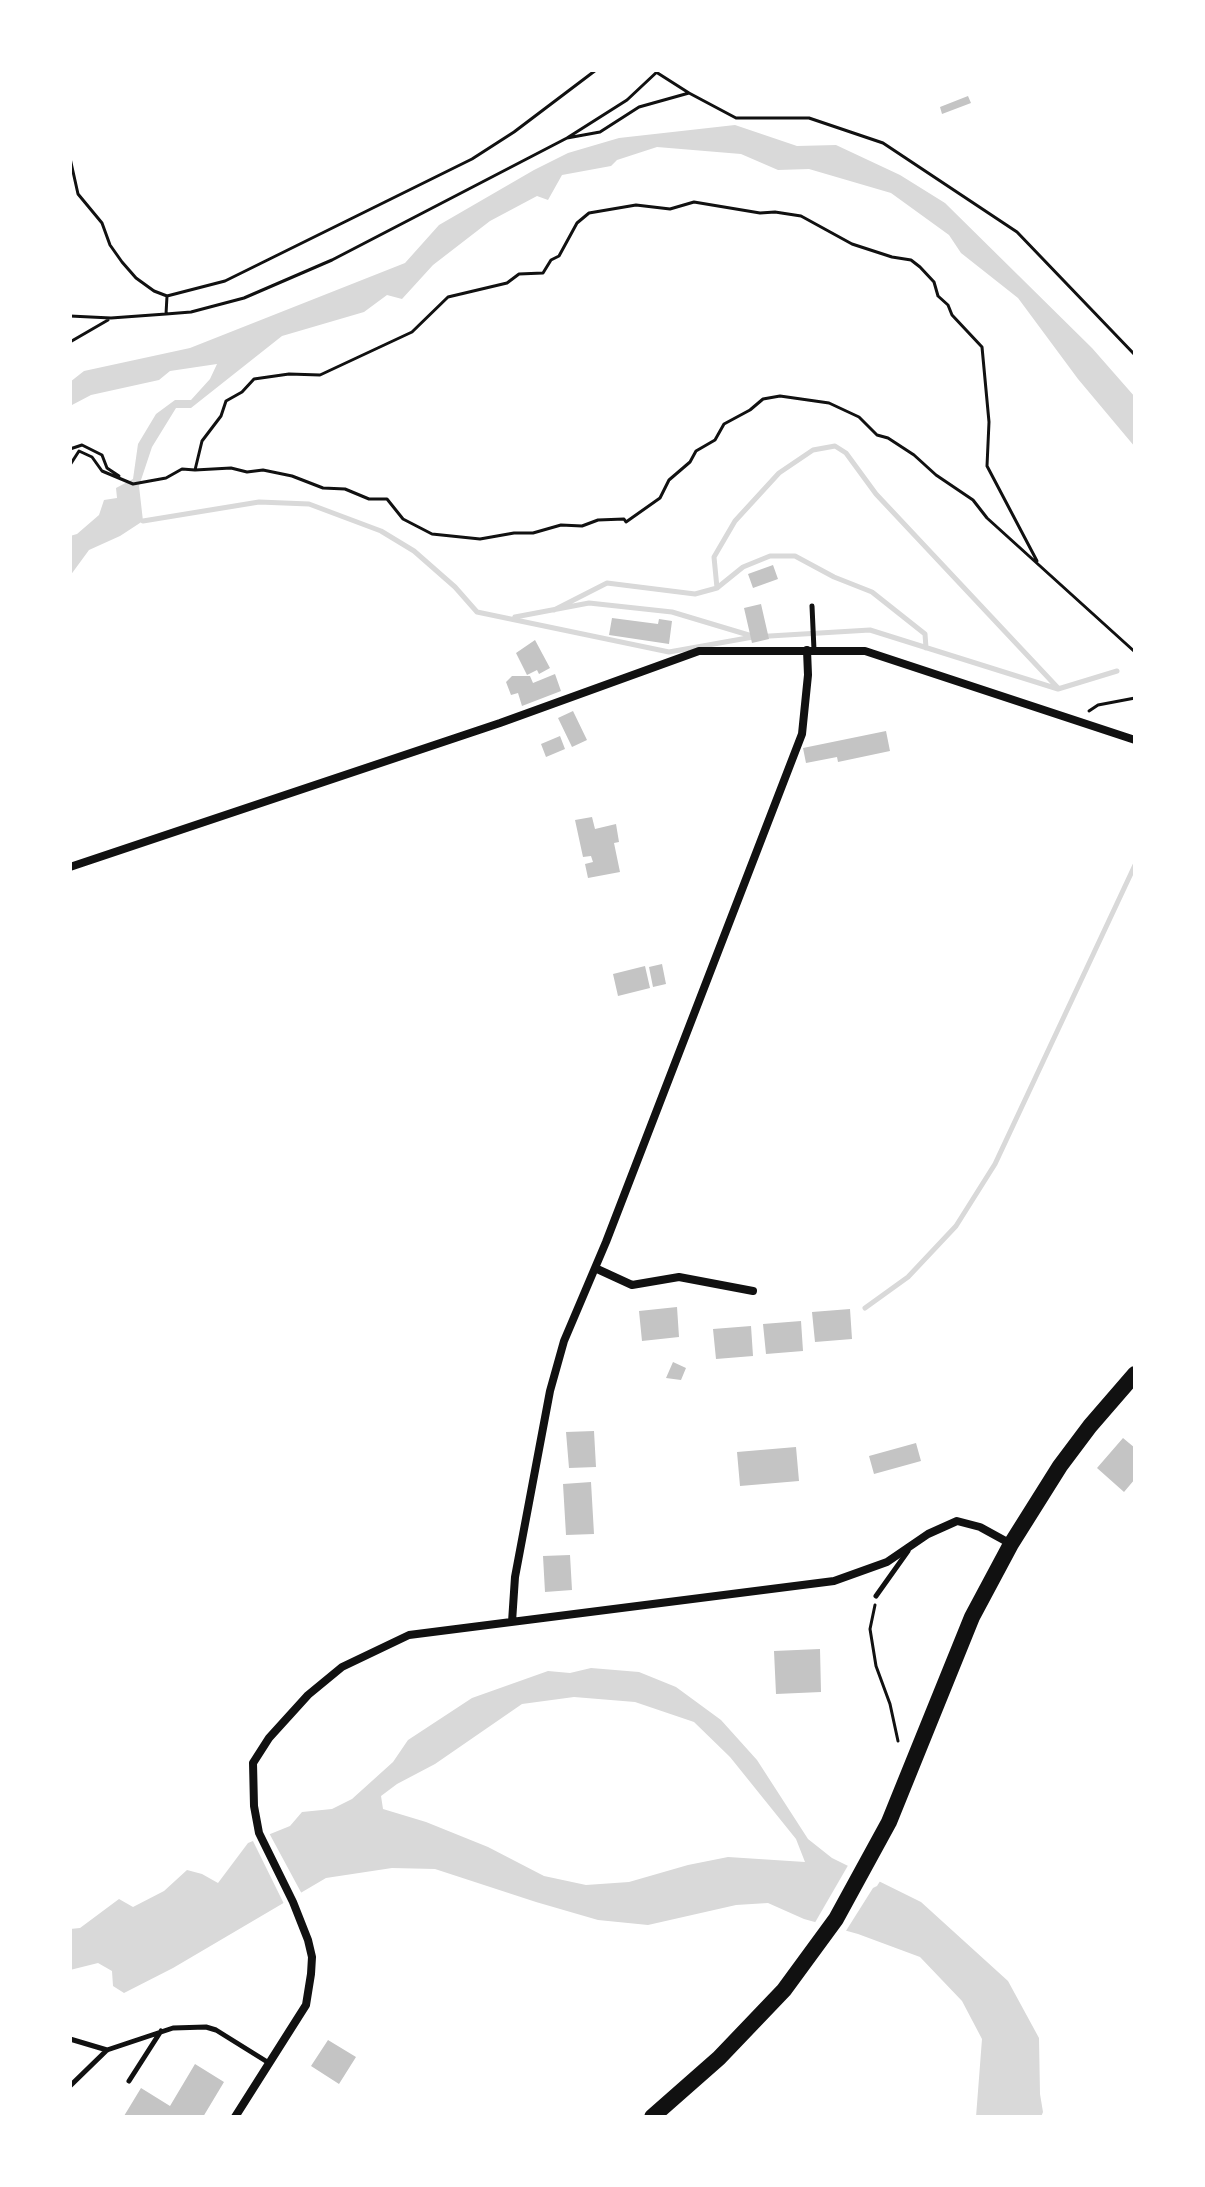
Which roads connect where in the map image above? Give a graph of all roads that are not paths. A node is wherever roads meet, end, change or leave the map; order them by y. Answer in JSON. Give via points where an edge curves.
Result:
{"nodes":[{"id":1,"x":812,"y":606,"type":"dead end"},
{"id":2,"x":812,"y":647,"type":"junction"},
{"id":3,"x":1135,"y":740,"type":"edge"},
{"id":4,"x":70,"y":867,"type":"edge"},
{"id":5,"x":595,"y":1268,"type":"junction"},
{"id":6,"x":753,"y":1291,"type":"dead end"},
{"id":7,"x":1135,"y":1374,"type":"edge"},
{"id":8,"x":914,"y":1544,"type":"junction"},
{"id":9,"x":1011,"y":1544,"type":"junction"},
{"id":10,"x":876,"y":1596,"type":"road end"},
{"id":11,"x":512,"y":1622,"type":"junction"},
{"id":12,"x":161,"y":2031,"type":"junction"},
{"id":13,"x":70,"y":2039,"type":"edge"},
{"id":14,"x":107,"y":2050,"type":"junction"},
{"id":15,"x":270,"y":2064,"type":"junction"},
{"id":16,"x":129,"y":2081,"type":"dead end"},
{"id":17,"x":70,"y":2086,"type":"edge"},
{"id":18,"x":235,"y":2117,"type":"edge"},
{"id":19,"x":652,"y":2117,"type":"edge"}],
"edges":[{"from":1,"to":2,"type":"lane"},
{"from":2,"to":3,"type":"street","via":[[865,651]]},
{"from":2,"to":4,"type":"street","via":[[699,651]]},
{"from":2,"to":5,"type":"street","via":[[802,734]]},
{"from":5,"to":6,"type":"street","via":[[632,1285],[679,1277]]},
{"from":5,"to":11,"type":"street","via":[[564,1341],[550,1391],[515,1577]]},
{"from":7,"to":9,"type":"highway","via":[[1060,1466]]},
{"from":8,"to":9,"type":"street","via":[[957,1521]]},
{"from":8,"to":10,"type":"lane"},
{"from":8,"to":11,"type":"street","via":[[887,1562],[834,1581]]},
{"from":9,"to":19,"type":"highway","via":[[972,1617],[889,1822],[836,1919],[784,1990]]},
{"from":11,"to":15,"type":"street","via":[[409,1635],[342,1667],[308,1695],[253,1763],[259,1833],[293,1902],[312,1957],[310,1990],[301,2013]]},
{"from":12,"to":14,"type":"lane"},
{"from":12,"to":15,"type":"lane","via":[[216,2030]]},
{"from":12,"to":16,"type":"lane"},
{"from":13,"to":14,"type":"lane"},
{"from":14,"to":17,"type":"lane"},
{"from":15,"to":18,"type":"street"}]}
